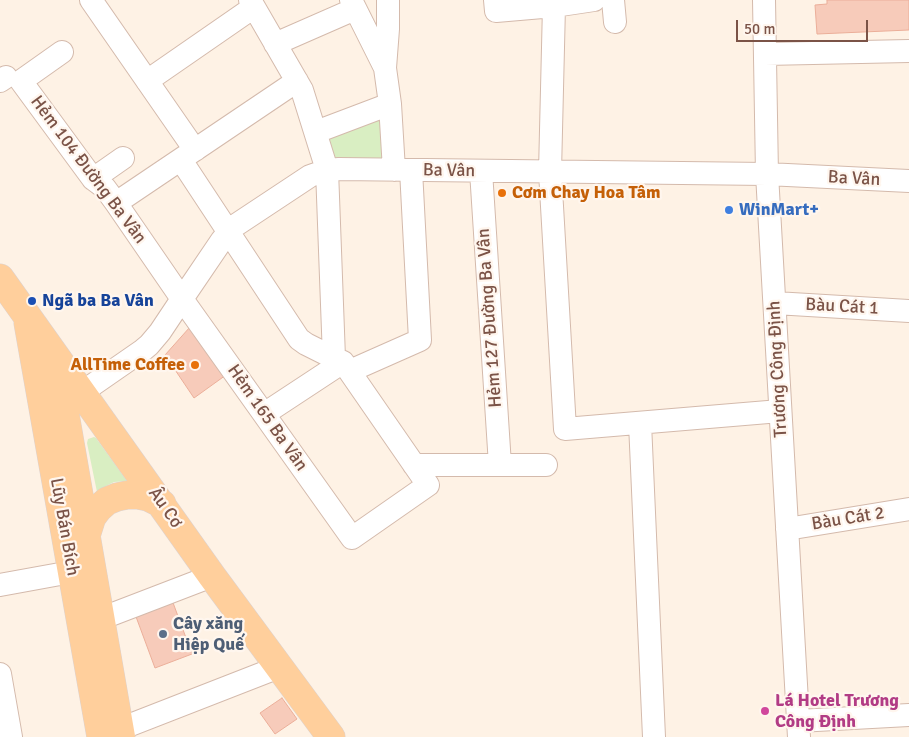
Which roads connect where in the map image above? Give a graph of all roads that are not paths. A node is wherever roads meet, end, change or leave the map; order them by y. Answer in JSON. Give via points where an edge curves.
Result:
{"nodes":[{"id":1,"x":91,"y":0,"type":"edge"},
{"id":2,"x":388,"y":0,"type":"edge"},
{"id":3,"x":495,"y":0,"type":"edge"},
{"id":4,"x":594,"y":0,"type":"edge"},
{"id":5,"x":764,"y":0,"type":"edge"},
{"id":6,"x":252,"y":4,"type":"edge"},
{"id":7,"x":353,"y":5,"type":"edge"},
{"id":8,"x":554,"y":6,"type":"junction"},
{"id":9,"x":275,"y":44,"type":"junction"},
{"id":10,"x":909,"y":51,"type":"edge"},
{"id":11,"x":62,"y":52,"type":"dead end"},
{"id":12,"x":765,"y":54,"type":"junction"},
{"id":13,"x":385,"y":68,"type":"junction"},
{"id":14,"x":147,"y":81,"type":"junction"},
{"id":15,"x":297,"y":81,"type":"junction"},
{"id":16,"x":390,"y":104,"type":"junction"},
{"id":17,"x":316,"y":132,"type":"junction"},
{"id":18,"x":188,"y":155,"type":"junction"},
{"id":19,"x":123,"y":158,"type":"dead end"},
{"id":20,"x":327,"y":170,"type":"junction"},
{"id":21,"x":402,"y":170,"type":"junction"},
{"id":22,"x":481,"y":171,"type":"junction"},
{"id":23,"x":550,"y":172,"type":"junction"},
{"id":24,"x":767,"y":174,"type":"junction"},
{"id":25,"x":93,"y":179,"type":"junction"},
{"id":26,"x":909,"y":181,"type":"edge"},
{"id":27,"x":116,"y":203,"type":"junction"},
{"id":28,"x":229,"y":232,"type":"junction"},
{"id":29,"x":0,"y":278,"type":"edge"},
{"id":30,"x":182,"y":299,"type":"junction"},
{"id":31,"x":775,"y":303,"type":"junction"},
{"id":32,"x":909,"y":311,"type":"edge"},
{"id":33,"x":27,"y":316,"type":"junction"},
{"id":34,"x":342,"y":364,"type":"junction"},
{"id":35,"x":63,"y":404,"type":"junction"},
{"id":36,"x":780,"y":411,"type":"junction"},
{"id":37,"x":264,"y":414,"type":"junction"},
{"id":38,"x":640,"y":423,"type":"junction"},
{"id":39,"x":414,"y":464,"type":"junction"},
{"id":40,"x":500,"y":465,"type":"junction"},
{"id":41,"x":546,"y":465,"type":"dead end"},
{"id":42,"x":162,"y":504,"type":"junction"},
{"id":43,"x":909,"y":509,"type":"edge"},
{"id":44,"x":787,"y":529,"type":"junction"},
{"id":45,"x":86,"y":536,"type":"junction"},
{"id":46,"x":71,"y":572,"type":"junction"},
{"id":47,"x":212,"y":576,"type":"junction"},
{"id":48,"x":0,"y":585,"type":"edge"},
{"id":49,"x":100,"y":619,"type":"junction"},
{"id":50,"x":280,"y":667,"type":"junction"},
{"id":51,"x":0,"y":674,"type":"edge"},
{"id":52,"x":909,"y":715,"type":"edge"},
{"id":53,"x":6,"y":726,"type":"edge"},
{"id":54,"x":799,"y":729,"type":"edge"},
{"id":55,"x":114,"y":734,"type":"edge"},
{"id":56,"x":331,"y":737,"type":"edge"},
{"id":57,"x":654,"y":737,"type":"edge"}],
"edges":[{"from":1,"to":14,"type":"street"},
{"from":2,"to":13,"type":"street"},
{"from":3,"to":8,"type":"street","via":[[496,11]]},
{"from":4,"to":8,"type":"street"},
{"from":5,"to":12,"type":"street","name":"Trương Công Định"},
{"from":6,"to":9,"type":"street"},
{"from":6,"to":14,"type":"street"},
{"from":7,"to":9,"type":"street"},
{"from":7,"to":13,"type":"street"},
{"from":8,"to":23,"type":"street"},
{"from":9,"to":15,"type":"street"},
{"from":10,"to":12,"type":"street"},
{"from":11,"to":25,"type":"street","name":"Hẻm 104 Đường Ba Vân","via":[[21,81]]},
{"from":12,"to":24,"type":"street","name":"Trương Công Định"},
{"from":13,"to":16,"type":"street"},
{"from":14,"to":18,"type":"street"},
{"from":15,"to":17,"type":"street"},
{"from":15,"to":18,"type":"street"},
{"from":16,"to":17,"type":"street"},
{"from":16,"to":21,"type":"street"},
{"from":17,"to":20,"type":"street"},
{"from":18,"to":27,"type":"street"},
{"from":18,"to":28,"type":"street"},
{"from":19,"to":25,"type":"street"},
{"from":20,"to":21,"type":"street","name":"Ba Vân"},
{"from":20,"to":28,"type":"street","name":"Ba Vân","via":[[310,176]]},
{"from":20,"to":34,"type":"street"},
{"from":21,"to":22,"type":"street","name":"Ba Vân"},
{"from":21,"to":34,"type":"street","via":[[420,340]]},
{"from":22,"to":23,"type":"street","name":"Ba Vân"},
{"from":22,"to":40,"type":"street","name":"Hẻm 127 Đường Ba Vân"},
{"from":23,"to":24,"type":"street","name":"Ba Vân"},
{"from":23,"to":38,"type":"street","via":[[564,429]]},
{"from":24,"to":26,"type":"street","name":"Ba Vân"},
{"from":24,"to":31,"type":"street","name":"Trương Công Định"},
{"from":25,"to":27,"type":"street","name":"Hẻm 104 Đường Ba Vân"},
{"from":27,"to":30,"type":"street","name":"Hẻm 104 Đường Ba Vân"},
{"from":28,"to":30,"type":"street","name":"Ba Vân"},
{"from":28,"to":34,"type":"street","via":[[300,339]]},
{"from":29,"to":33,"type":"main road"},
{"from":30,"to":35,"type":"street","name":"Ba Vân","via":[[144,350]]},
{"from":30,"to":37,"type":"street","name":"Hẻm 165 Ba Vân"},
{"from":31,"to":32,"type":"street","name":"Bàu Cát 1"},
{"from":31,"to":36,"type":"street","name":"Trương Công Định"},
{"from":33,"to":35,"type":"main road","name":"Lũy Bán Bích"},
{"from":33,"to":35,"type":"main road","name":"Lũy Bán Bích","via":[[55,356]]},
{"from":34,"to":37,"type":"street"},
{"from":34,"to":39,"type":"street"},
{"from":35,"to":42,"type":"main road","name":"Âu Cơ"},
{"from":35,"to":45,"type":"main road","name":"Lũy Bán Bích"},
{"from":35,"to":46,"type":"main road","name":"Lũy Bán Bích"},
{"from":36,"to":38,"type":"street"},
{"from":36,"to":44,"type":"street","name":"Trương Công Định"},
{"from":37,"to":39,"type":"street","name":"Hẻm 165 Ba Vân","via":[[352,538],[428,485]]},
{"from":38,"to":57,"type":"street"},
{"from":39,"to":40,"type":"street"},
{"from":40,"to":41,"type":"street"},
{"from":42,"to":45,"type":"main road","via":[[138,495],[117,497],[98,509]]},
{"from":42,"to":47,"type":"main road","name":"Âu Cơ"},
{"from":43,"to":44,"type":"street","name":"Bàu Cát 2"},
{"from":44,"to":54,"type":"street","name":"Trương Công Định"},
{"from":45,"to":49,"type":"main road","name":"Lũy Bán Bích"},
{"from":46,"to":48,"type":"street"},
{"from":46,"to":55,"type":"main road","name":"Lũy Bán Bích"},
{"from":47,"to":49,"type":"street"},
{"from":47,"to":50,"type":"main road","name":"Âu Cơ"},
{"from":49,"to":55,"type":"main road","name":"Lũy Bán Bích"},
{"from":50,"to":55,"type":"street"},
{"from":50,"to":56,"type":"main road","name":"Âu Cơ"},
{"from":51,"to":53,"type":"street"},
{"from":52,"to":54,"type":"street"}]}
